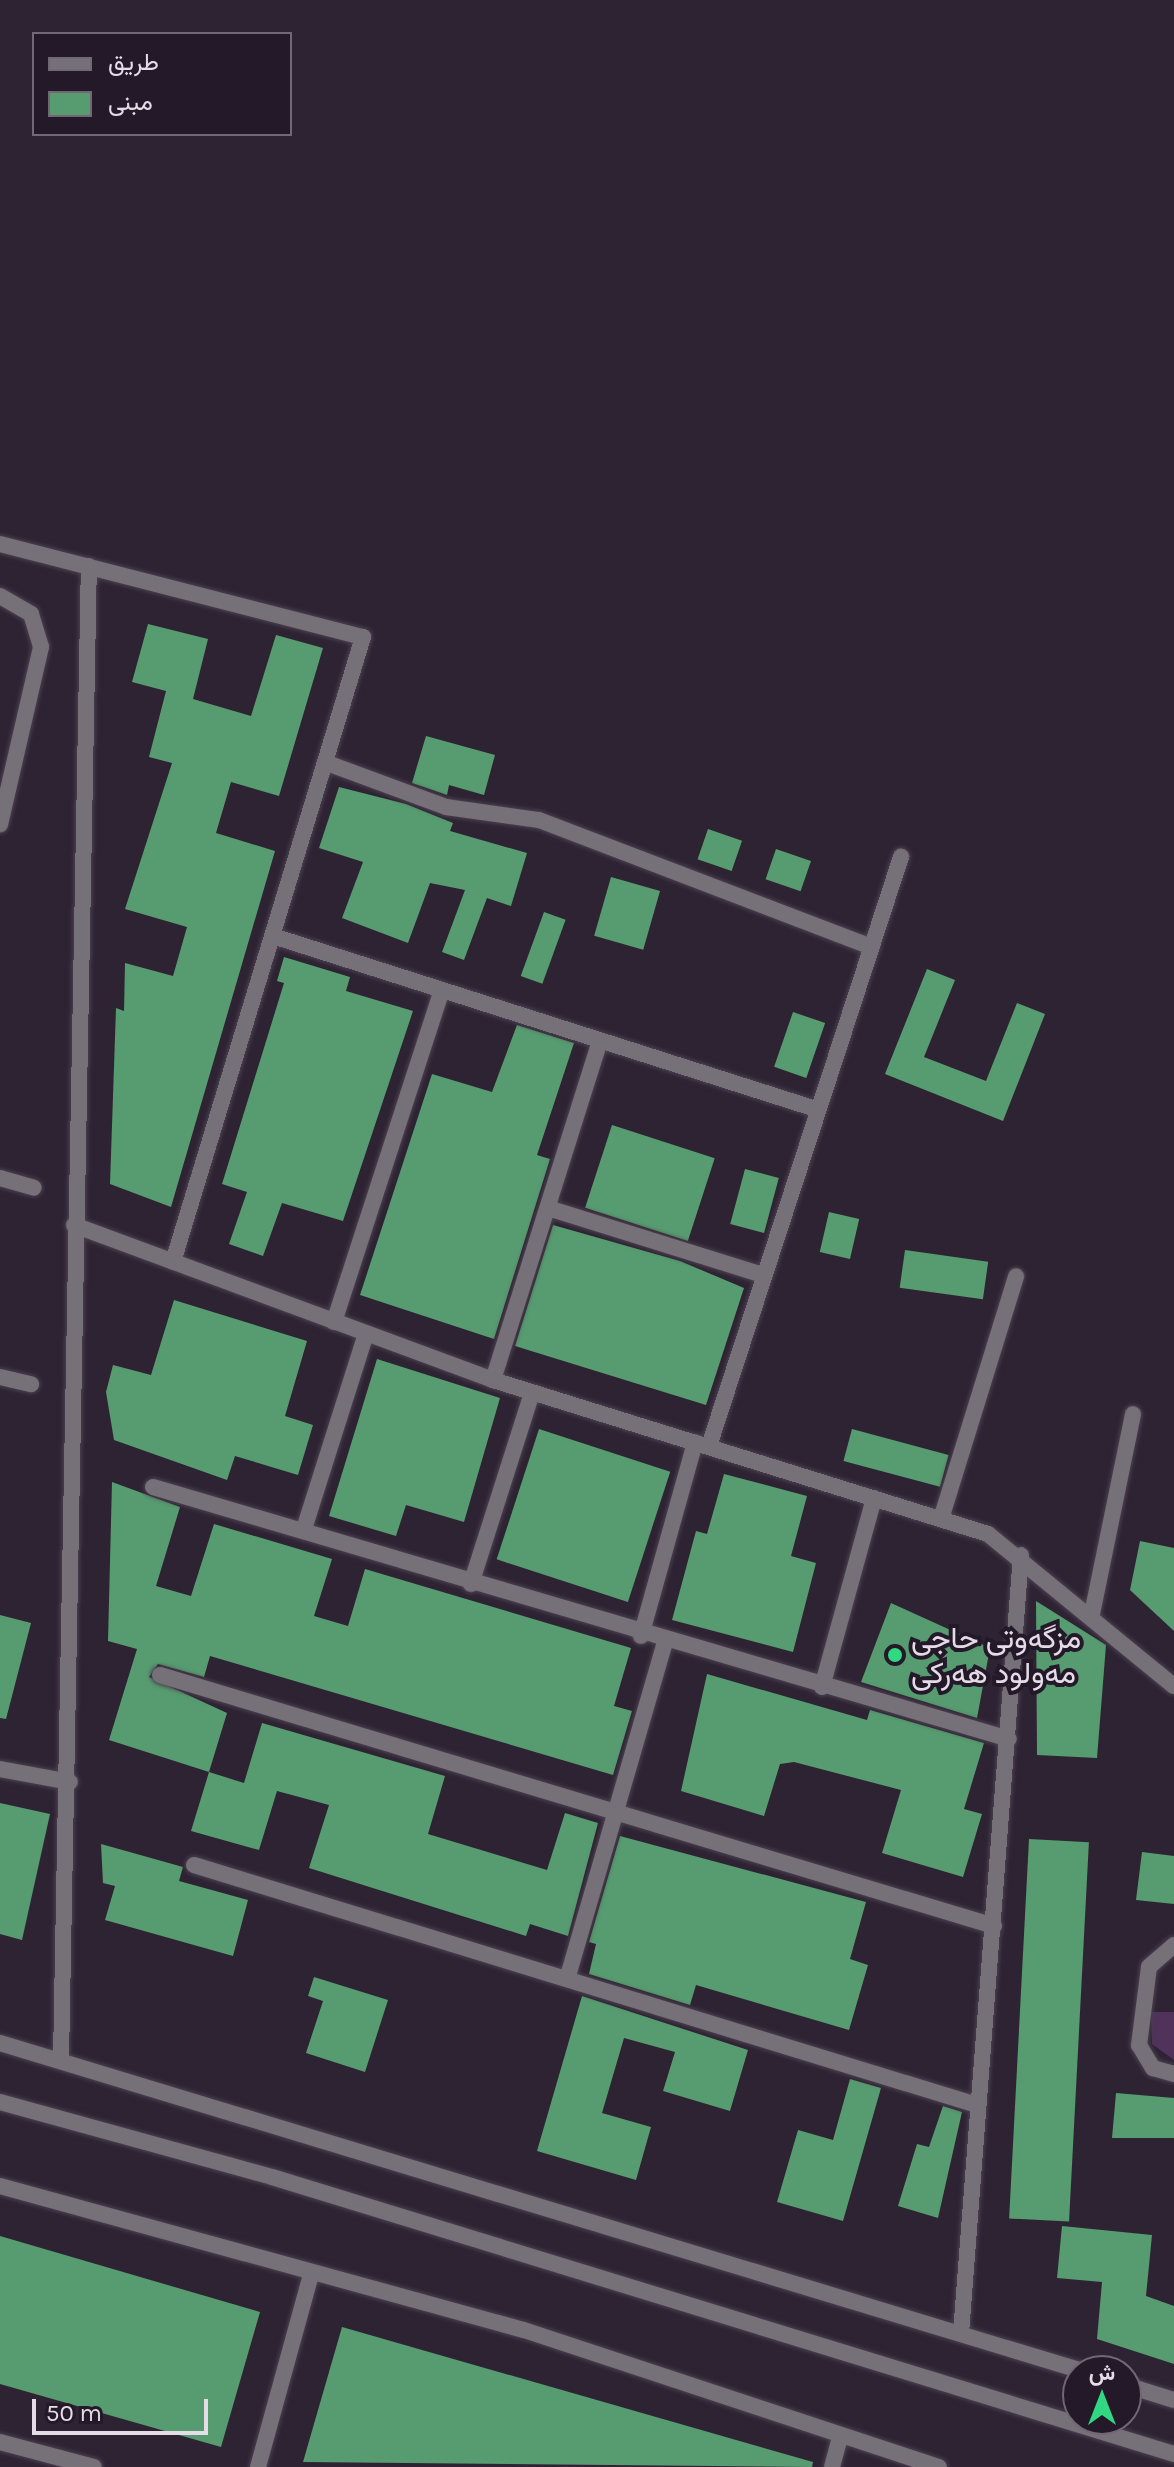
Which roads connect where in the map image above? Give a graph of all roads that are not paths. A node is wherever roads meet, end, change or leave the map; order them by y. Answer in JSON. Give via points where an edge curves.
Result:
{"nodes":[{"id":1,"x":0,"y":544,"type":"edge"},
{"id":2,"x":89,"y":566,"type":"junction"},
{"id":3,"x":0,"y":596,"type":"edge"},
{"id":4,"x":327,"y":763,"type":"junction"},
{"id":5,"x":4,"y":795,"type":"edge"},
{"id":6,"x":0,"y":824,"type":"edge"},
{"id":7,"x":901,"y":857,"type":"dead end"},
{"id":8,"x":276,"y":937,"type":"junction"},
{"id":9,"x":871,"y":947,"type":"junction"},
{"id":10,"x":442,"y":990,"type":"junction"},
{"id":11,"x":600,"y":1040,"type":"junction"},
{"id":12,"x":816,"y":1109,"type":"junction"},
{"id":13,"x":0,"y":1178,"type":"edge"},
{"id":14,"x":34,"y":1188,"type":"dead end"},
{"id":15,"x":548,"y":1208,"type":"junction"},
{"id":16,"x":74,"y":1225,"type":"junction"},
{"id":17,"x":173,"y":1262,"type":"junction"},
{"id":18,"x":763,"y":1275,"type":"junction"},
{"id":19,"x":1016,"y":1276,"type":"dead end"},
{"id":20,"x":334,"y":1322,"type":"junction"},
{"id":21,"x":366,"y":1334,"type":"junction"},
{"id":22,"x":0,"y":1377,"type":"edge"},
{"id":23,"x":493,"y":1380,"type":"junction"},
{"id":24,"x":31,"y":1384,"type":"dead end"},
{"id":25,"x":532,"y":1393,"type":"junction"},
{"id":26,"x":1133,"y":1414,"type":"dead end"},
{"id":27,"x":702,"y":1444,"type":"junction"},
{"id":28,"x":153,"y":1487,"type":"dead end"},
{"id":29,"x":874,"y":1498,"type":"junction"},
{"id":30,"x":941,"y":1519,"type":"junction"},
{"id":31,"x":304,"y":1529,"type":"junction"},
{"id":32,"x":1021,"y":1555,"type":"junction"},
{"id":33,"x":471,"y":1584,"type":"junction"},
{"id":34,"x":1092,"y":1614,"type":"junction"},
{"id":35,"x":641,"y":1636,"type":"junction"},
{"id":36,"x":665,"y":1643,"type":"junction"},
{"id":37,"x":160,"y":1675,"type":"dead end"},
{"id":38,"x":1174,"y":1686,"type":"edge"},
{"id":39,"x":822,"y":1687,"type":"junction"},
{"id":40,"x":1009,"y":1739,"type":"junction"},
{"id":41,"x":0,"y":1769,"type":"edge"},
{"id":42,"x":70,"y":1782,"type":"junction"},
{"id":43,"x":619,"y":1814,"type":"junction"},
{"id":44,"x":194,"y":1865,"type":"dead end"},
{"id":45,"x":994,"y":1926,"type":"junction"},
{"id":46,"x":1174,"y":1945,"type":"edge"},
{"id":47,"x":568,"y":1976,"type":"junction"},
{"id":48,"x":0,"y":2043,"type":"edge"},
{"id":49,"x":61,"y":2059,"type":"junction"},
{"id":50,"x":1174,"y":2074,"type":"edge"},
{"id":51,"x":0,"y":2102,"type":"edge"},
{"id":52,"x":974,"y":2104,"type":"junction"},
{"id":53,"x":0,"y":2186,"type":"edge"},
{"id":54,"x":311,"y":2275,"type":"junction"},
{"id":55,"x":961,"y":2333,"type":"junction"},
{"id":56,"x":1062,"y":2365,"type":"edge"},
{"id":57,"x":1142,"y":2390,"type":"edge"},
{"id":58,"x":1174,"y":2400,"type":"edge"},
{"id":59,"x":840,"y":2437,"type":"junction"},
{"id":60,"x":0,"y":2442,"type":"edge"},
{"id":61,"x":1174,"y":2454,"type":"edge"},
{"id":62,"x":94,"y":2467,"type":"edge"},
{"id":63,"x":258,"y":2467,"type":"edge"},
{"id":64,"x":832,"y":2467,"type":"edge"},
{"id":65,"x":939,"y":2467,"type":"edge"}],
"edges":[{"from":1,"to":2,"type":"street"},
{"from":2,"to":4,"type":"street","via":[[363,637]]},
{"from":2,"to":16,"type":"street"},
{"from":3,"to":5,"type":"street","via":[[23,605],[41,635]]},
{"from":4,"to":8,"type":"street"},
{"from":4,"to":9,"type":"street","via":[[446,807],[539,820]]},
{"from":5,"to":6,"type":"street"},
{"from":7,"to":9,"type":"street"},
{"from":8,"to":10,"type":"street"},
{"from":8,"to":17,"type":"street"},
{"from":9,"to":12,"type":"street"},
{"from":10,"to":11,"type":"street"},
{"from":10,"to":20,"type":"street"},
{"from":11,"to":12,"type":"street"},
{"from":11,"to":15,"type":"street"},
{"from":12,"to":18,"type":"street"},
{"from":13,"to":14,"type":"street"},
{"from":15,"to":18,"type":"street"},
{"from":15,"to":23,"type":"street"},
{"from":16,"to":17,"type":"street"},
{"from":16,"to":42,"type":"street"},
{"from":17,"to":20,"type":"street"},
{"from":18,"to":27,"type":"street"},
{"from":19,"to":30,"type":"street"},
{"from":20,"to":21,"type":"street"},
{"from":21,"to":23,"type":"street"},
{"from":21,"to":31,"type":"street"},
{"from":22,"to":24,"type":"street"},
{"from":23,"to":25,"type":"street"},
{"from":25,"to":27,"type":"street"},
{"from":25,"to":33,"type":"street"},
{"from":26,"to":34,"type":"street"},
{"from":27,"to":29,"type":"street"},
{"from":27,"to":35,"type":"street"},
{"from":28,"to":31,"type":"street"},
{"from":29,"to":30,"type":"street"},
{"from":29,"to":39,"type":"street"},
{"from":30,"to":32,"type":"street","via":[[988,1534]]},
{"from":31,"to":33,"type":"street"},
{"from":32,"to":34,"type":"street"},
{"from":32,"to":40,"type":"street"},
{"from":33,"to":35,"type":"street"},
{"from":34,"to":38,"type":"street"},
{"from":35,"to":36,"type":"street"},
{"from":36,"to":39,"type":"street"},
{"from":36,"to":43,"type":"street"},
{"from":37,"to":43,"type":"street"},
{"from":39,"to":40,"type":"street"},
{"from":40,"to":45,"type":"street"},
{"from":41,"to":42,"type":"street"},
{"from":42,"to":49,"type":"street"},
{"from":43,"to":45,"type":"street"},
{"from":43,"to":47,"type":"street"},
{"from":44,"to":47,"type":"street"},
{"from":45,"to":52,"type":"street"},
{"from":46,"to":50,"type":"street","via":[[1149,1967],[1139,2045],[1153,2068]]},
{"from":47,"to":52,"type":"street"},
{"from":48,"to":49,"type":"street"},
{"from":49,"to":55,"type":"street"},
{"from":51,"to":61,"type":"street","via":[[272,2177]]},
{"from":52,"to":55,"type":"street"},
{"from":53,"to":54,"type":"street"},
{"from":54,"to":59,"type":"street","via":[[524,2330]]},
{"from":54,"to":63,"type":"street"},
{"from":55,"to":56,"type":"street"},
{"from":57,"to":58,"type":"street"},
{"from":59,"to":64,"type":"street"},
{"from":59,"to":65,"type":"street"},
{"from":60,"to":62,"type":"street"}]}
